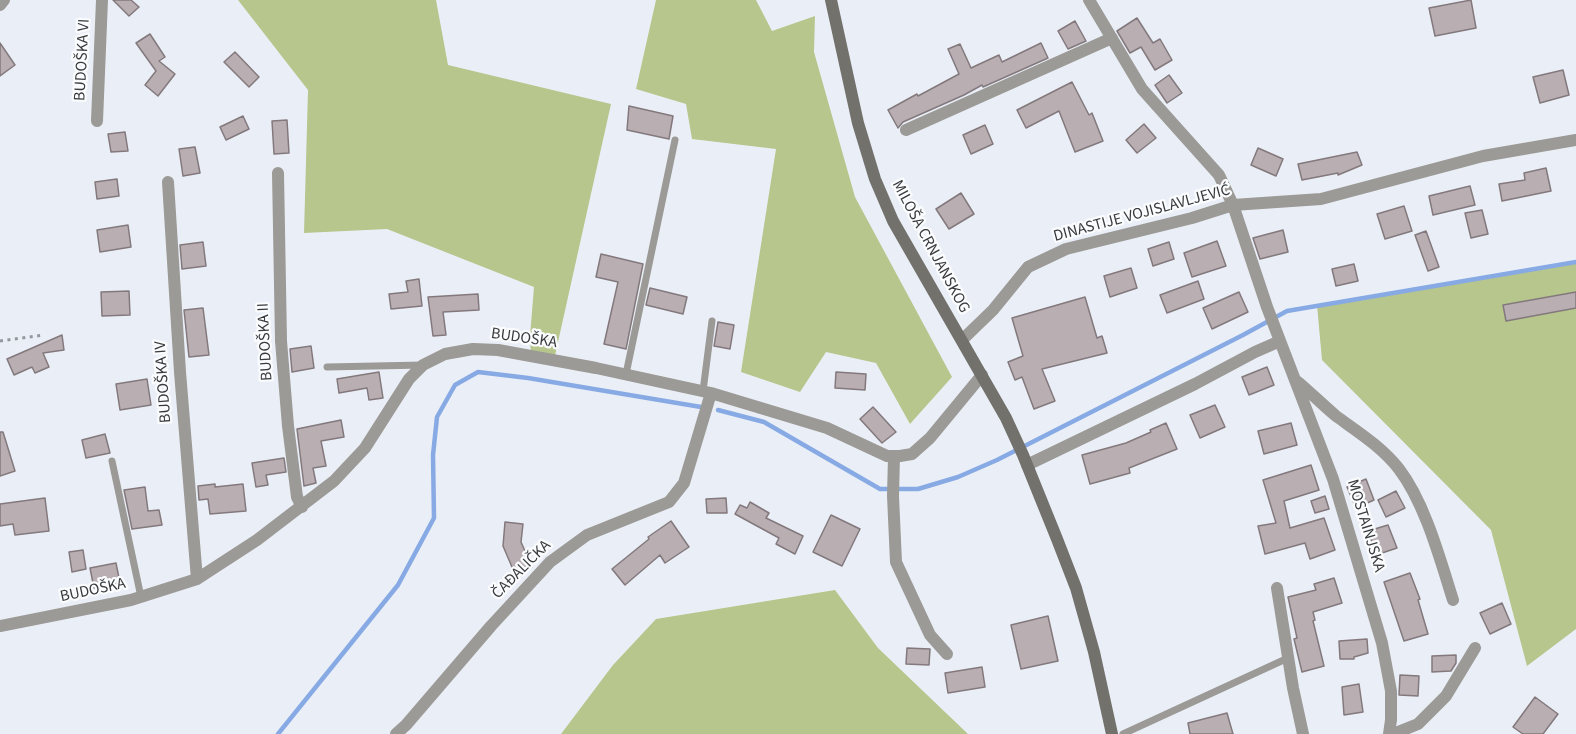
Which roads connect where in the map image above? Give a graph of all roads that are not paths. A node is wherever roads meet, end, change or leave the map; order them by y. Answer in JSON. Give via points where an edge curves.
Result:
{"nodes":[{"id":1,"x":4,"y":0,"type":"edge"},
{"id":2,"x":102,"y":0,"type":"edge"},
{"id":3,"x":831,"y":0,"type":"edge"},
{"id":4,"x":1089,"y":0,"type":"edge"},
{"id":5,"x":0,"y":5,"type":"edge"},
{"id":6,"x":1112,"y":38,"type":"junction"},
{"id":7,"x":97,"y":121,"type":"dead end"},
{"id":8,"x":906,"y":130,"type":"dead end"},
{"id":9,"x":675,"y":140,"type":"dead end"},
{"id":10,"x":1576,"y":140,"type":"edge"},
{"id":11,"x":278,"y":173,"type":"dead end"},
{"id":12,"x":168,"y":182,"type":"dead end"},
{"id":13,"x":1233,"y":205,"type":"junction"},
{"id":14,"x":712,"y":321,"type":"dead end"},
{"id":15,"x":1279,"y":338,"type":"junction"},
{"id":16,"x":962,"y":340,"type":"junction"},
{"id":17,"x":423,"y":365,"type":"junction"},
{"id":18,"x":327,"y":367,"type":"dead end"},
{"id":19,"x":627,"y":375,"type":"junction"},
{"id":20,"x":982,"y":375,"type":"junction"},
{"id":21,"x":1295,"y":379,"type":"junction"},
{"id":22,"x":707,"y":392,"type":"junction"},
{"id":23,"x":894,"y":456,"type":"junction"},
{"id":24,"x":1025,"y":460,"type":"junction"},
{"id":25,"x":112,"y":461,"type":"dead end"},
{"id":26,"x":302,"y":507,"type":"junction"},
{"id":27,"x":197,"y":579,"type":"junction"},
{"id":28,"x":1277,"y":588,"type":"dead end"},
{"id":29,"x":141,"y":597,"type":"junction"},
{"id":30,"x":1453,"y":600,"type":"dead end"},
{"id":31,"x":0,"y":626,"type":"edge"},
{"id":32,"x":1475,"y":648,"type":"dead end"},
{"id":33,"x":947,"y":654,"type":"dead end"},
{"id":34,"x":1288,"y":658,"type":"junction"},
{"id":35,"x":396,"y":734,"type":"edge"},
{"id":36,"x":1112,"y":734,"type":"edge"},
{"id":37,"x":1123,"y":734,"type":"edge"},
{"id":38,"x":1303,"y":734,"type":"edge"},
{"id":39,"x":1391,"y":734,"type":"edge"}],
"edges":[{"from":1,"to":5,"type":"street"},
{"from":2,"to":7,"type":"street","name":"BUDOŠKA VI"},
{"from":3,"to":16,"type":"main road","name":"MILOŠA CRNJANSKOG","via":[[858,123],[875,179],[898,228]]},
{"from":4,"to":6,"type":"street"},
{"from":6,"to":8,"type":"street"},
{"from":6,"to":13,"type":"street","via":[[1142,89],[1219,176]]},
{"from":9,"to":19,"type":"lane"},
{"from":10,"to":13,"type":"street","name":"DINASTIJE VOJISLAVLJEVIĆ","via":[[1483,156],[1321,199]]},
{"from":11,"to":26,"type":"street","name":"BUDOŠKA II","via":[[280,341],[297,497]]},
{"from":12,"to":27,"type":"street","name":"BUDOŠKA IV"},
{"from":13,"to":15,"type":"street","name":"MOSTAINJSKA"},
{"from":13,"to":16,"type":"street","name":"DINASTIJE VOJISLAVLJEVIĆ","via":[[1066,249],[1028,267]]},
{"from":14,"to":22,"type":"lane"},
{"from":15,"to":21,"type":"street","name":"MOSTAINJSKA"},
{"from":15,"to":24,"type":"street","via":[[1195,384]]},
{"from":16,"to":20,"type":"main road","name":"MILOŠA CRNJANSKOG"},
{"from":17,"to":18,"type":"lane"},
{"from":17,"to":19,"type":"street","name":"BUDOŠKA","via":[[445,354],[498,350]]},
{"from":17,"to":26,"type":"street","name":"BUDOŠKA","via":[[409,379],[365,448]]},
{"from":19,"to":22,"type":"street","name":"BUDOŠKA"},
{"from":20,"to":23,"type":"street","via":[[930,438],[912,454]]},
{"from":20,"to":24,"type":"main road","name":"MILOŠA CRNJANSKOG"},
{"from":21,"to":30,"type":"street","via":[[1399,469],[1434,539]]},
{"from":21,"to":39,"type":"street","name":"MOSTAINJSKA","via":[[1333,479],[1382,643],[1391,691]]},
{"from":22,"to":23,"type":"street","name":"BUDOŠKA","via":[[827,428]]},
{"from":22,"to":35,"type":"street","name":"ČAĐALIČKA","via":[[684,483],[669,502],[587,536],[550,562]]},
{"from":23,"to":33,"type":"street","via":[[896,562],[930,635]]},
{"from":24,"to":36,"type":"main road","via":[[1078,596]]},
{"from":25,"to":29,"type":"lane"},
{"from":26,"to":27,"type":"street","name":"BUDOŠKA"},
{"from":27,"to":29,"type":"street","name":"BUDOŠKA"},
{"from":28,"to":34,"type":"street"},
{"from":29,"to":31,"type":"street","name":"BUDOŠKA"},
{"from":32,"to":39,"type":"street","via":[[1446,696],[1418,724]]},
{"from":34,"to":37,"type":"lane"},
{"from":34,"to":38,"type":"street"}]}
